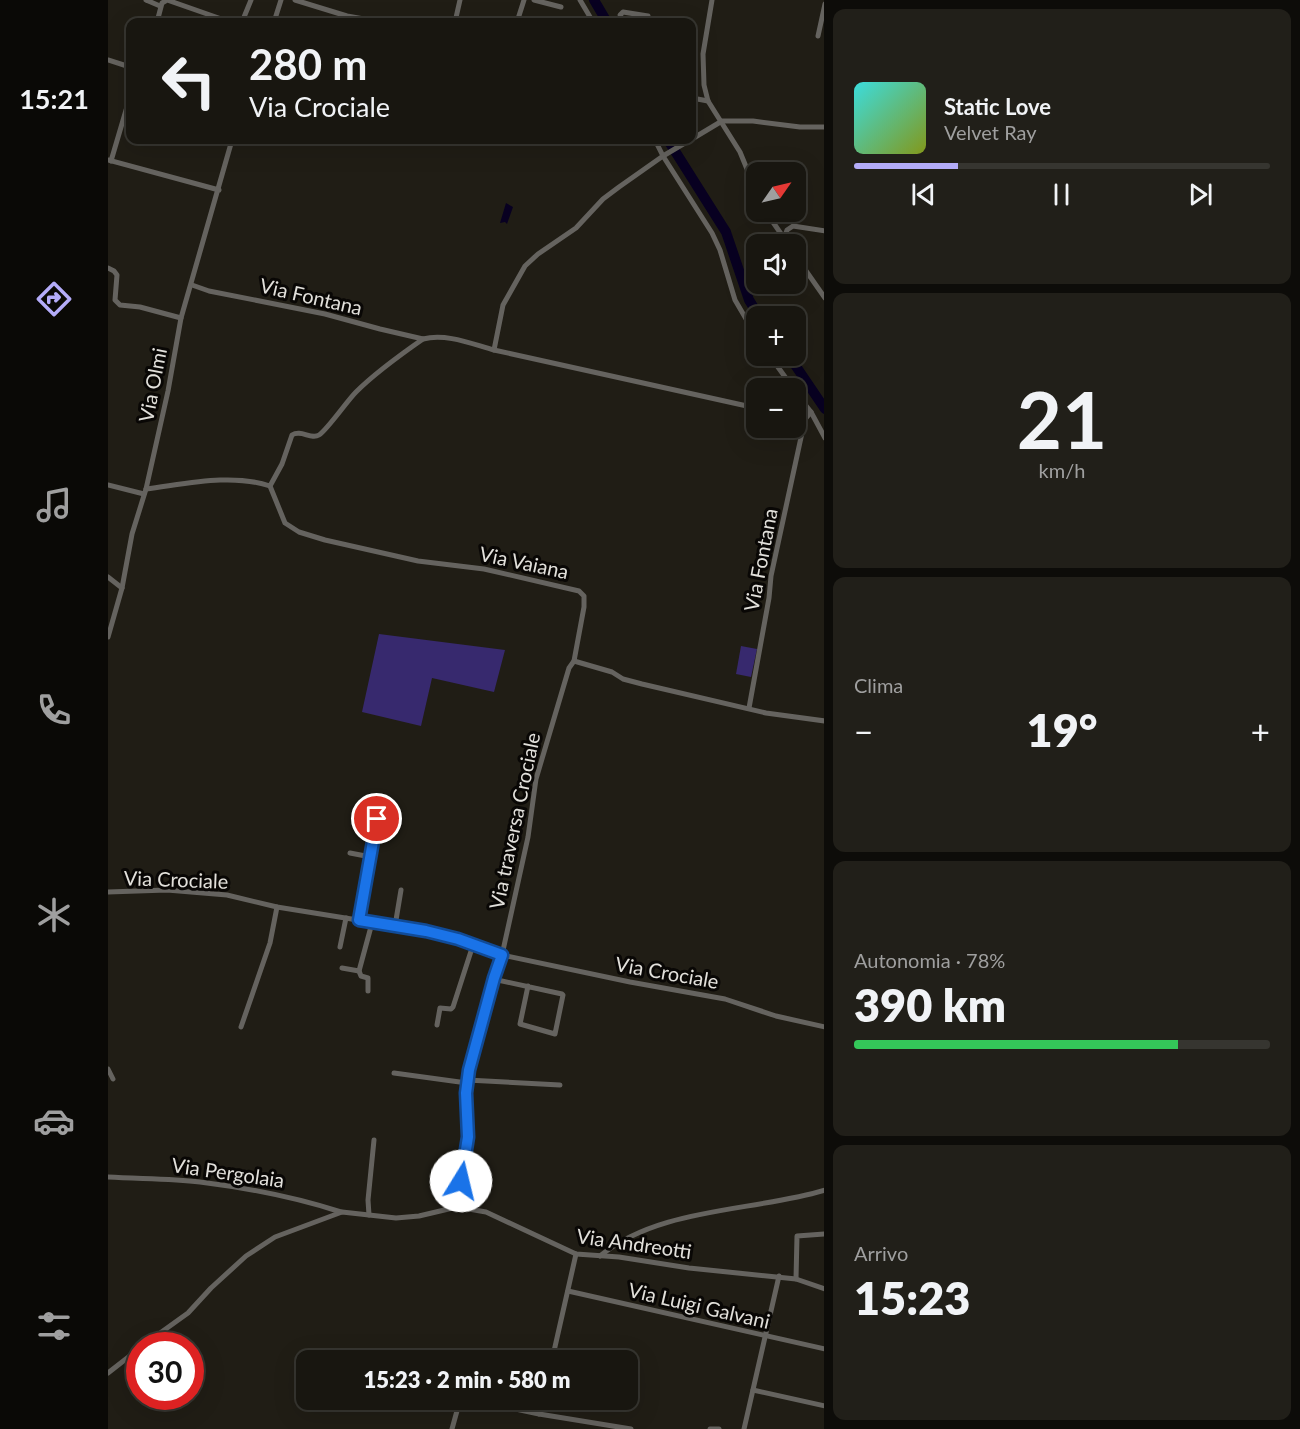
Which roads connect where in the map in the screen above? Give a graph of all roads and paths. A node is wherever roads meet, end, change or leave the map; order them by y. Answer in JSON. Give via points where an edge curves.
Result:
{"nodes":[{"id":1,"x":146,"y":0,"type":"edge"},
{"id":2,"x":251,"y":0,"type":"edge"},
{"id":3,"x":281,"y":0,"type":"edge"},
{"id":4,"x":295,"y":0,"type":"edge"},
{"id":5,"x":460,"y":0,"type":"edge"},
{"id":6,"x":524,"y":0,"type":"edge"},
{"id":7,"x":534,"y":0,"type":"edge"},
{"id":8,"x":580,"y":0,"type":"edge"},
{"id":9,"x":712,"y":0,"type":"edge"},
{"id":10,"x":160,"y":6,"type":"junction"},
{"id":11,"x":561,"y":8,"type":"dead end"},
{"id":12,"x":824,"y":9,"type":"edge"},
{"id":13,"x":648,"y":16,"type":"dead end"},
{"id":14,"x":158,"y":18,"type":"edge"},
{"id":15,"x":219,"y":18,"type":"edge"},
{"id":16,"x":244,"y":18,"type":"edge"},
{"id":17,"x":275,"y":18,"type":"edge"},
{"id":18,"x":358,"y":18,"type":"edge"},
{"id":19,"x":456,"y":18,"type":"edge"},
{"id":20,"x":518,"y":18,"type":"edge"},
{"id":21,"x":590,"y":18,"type":"edge"},
{"id":22,"x":622,"y":18,"type":"edge"},
{"id":23,"x":818,"y":36,"type":"dead end"},
{"id":24,"x":108,"y":60,"type":"edge"},
{"id":25,"x":126,"y":66,"type":"edge"},
{"id":26,"x":696,"y":99,"type":"edge"},
{"id":27,"x":708,"y":101,"type":"junction"},
{"id":28,"x":126,"y":110,"type":"edge"},
{"id":29,"x":722,"y":121,"type":"junction"},
{"id":30,"x":824,"y":127,"type":"edge"},
{"id":31,"x":696,"y":136,"type":"edge"},
{"id":32,"x":231,"y":144,"type":"edge"},
{"id":33,"x":657,"y":144,"type":"edge"},
{"id":34,"x":683,"y":144,"type":"edge"},
{"id":35,"x":664,"y":155,"type":"junction"},
{"id":36,"x":110,"y":161,"type":"edge"},
{"id":37,"x":746,"y":167,"type":"edge"},
{"id":38,"x":219,"y":190,"type":"junction"},
{"id":39,"x":824,"y":231,"type":"edge"},
{"id":40,"x":787,"y":234,"type":"edge"},
{"id":41,"x":108,"y":268,"type":"edge"},
{"id":42,"x":806,"y":271,"type":"edge"},
{"id":43,"x":192,"y":285,"type":"junction"},
{"id":44,"x":824,"y":297,"type":"edge"},
{"id":45,"x":181,"y":318,"type":"junction"},
{"id":46,"x":746,"y":319,"type":"edge"},
{"id":47,"x":423,"y":339,"type":"junction"},
{"id":48,"x":494,"y":350,"type":"junction"},
{"id":49,"x":746,"y":406,"type":"edge"},
{"id":50,"x":806,"y":406,"type":"edge"},
{"id":51,"x":811,"y":412,"type":"junction"},
{"id":52,"x":806,"y":418,"type":"edge"},
{"id":53,"x":824,"y":436,"type":"edge"},
{"id":54,"x":801,"y":438,"type":"edge"},
{"id":55,"x":108,"y":485,"type":"edge"},
{"id":56,"x":270,"y":486,"type":"junction"},
{"id":57,"x":145,"y":491,"type":"junction"},
{"id":58,"x":108,"y":577,"type":"edge"},
{"id":59,"x":122,"y":588,"type":"junction"},
{"id":60,"x":108,"y":637,"type":"edge"},
{"id":61,"x":573,"y":661,"type":"junction"},
{"id":62,"x":749,"y":708,"type":"junction"},
{"id":63,"x":824,"y":721,"type":"edge"},
{"id":64,"x":377,"y":819,"type":"dead end"},
{"id":65,"x":350,"y":853,"type":"dead end"},
{"id":66,"x":370,"y":857,"type":"junction"},
{"id":67,"x":401,"y":890,"type":"dead end"},
{"id":68,"x":108,"y":892,"type":"edge"},
{"id":69,"x":277,"y":907,"type":"junction"},
{"id":70,"x":346,"y":918,"type":"junction"},
{"id":71,"x":359,"y":920,"type":"junction"},
{"id":72,"x":372,"y":922,"type":"junction"},
{"id":73,"x":395,"y":926,"type":"junction"},
{"id":74,"x":473,"y":945,"type":"junction"},
{"id":75,"x":340,"y":947,"type":"dead end"},
{"id":76,"x":502,"y":955,"type":"junction"},
{"id":77,"x":342,"y":968,"type":"dead end"},
{"id":78,"x":359,"y":971,"type":"junction"},
{"id":79,"x":493,"y":979,"type":"junction"},
{"id":80,"x":528,"y":987,"type":"junction"},
{"id":81,"x":368,"y":991,"type":"dead end"},
{"id":82,"x":436,"y":1025,"type":"dead end"},
{"id":83,"x":241,"y":1027,"type":"dead end"},
{"id":84,"x":824,"y":1027,"type":"edge"},
{"id":85,"x":108,"y":1069,"type":"edge"},
{"id":86,"x":394,"y":1073,"type":"dead end"},
{"id":87,"x":113,"y":1079,"type":"dead end"},
{"id":88,"x":467,"y":1081,"type":"junction"},
{"id":89,"x":560,"y":1086,"type":"dead end"},
{"id":90,"x":374,"y":1140,"type":"dead end"},
{"id":91,"x":108,"y":1177,"type":"edge"},
{"id":92,"x":824,"y":1190,"type":"edge"},
{"id":93,"x":457,"y":1207,"type":"junction"},
{"id":94,"x":342,"y":1212,"type":"junction"},
{"id":95,"x":369,"y":1215,"type":"junction"},
{"id":96,"x":824,"y":1234,"type":"edge"},
{"id":97,"x":576,"y":1254,"type":"junction"},
{"id":98,"x":600,"y":1256,"type":"junction"},
{"id":99,"x":778,"y":1276,"type":"junction"},
{"id":100,"x":796,"y":1279,"type":"junction"},
{"id":101,"x":824,"y":1289,"type":"edge"},
{"id":102,"x":568,"y":1292,"type":"junction"},
{"id":103,"x":161,"y":1332,"type":"edge"},
{"id":104,"x":765,"y":1336,"type":"junction"},
{"id":105,"x":824,"y":1349,"type":"edge"},
{"id":106,"x":554,"y":1350,"type":"edge"},
{"id":107,"x":126,"y":1358,"type":"edge"},
{"id":108,"x":108,"y":1373,"type":"edge"},
{"id":109,"x":753,"y":1390,"type":"junction"},
{"id":110,"x":824,"y":1406,"type":"edge"},
{"id":111,"x":457,"y":1410,"type":"edge"},
{"id":112,"x":520,"y":1410,"type":"edge"},
{"id":113,"x":540,"y":1410,"type":"edge"},
{"id":114,"x":539,"y":1414,"type":"junction"},
{"id":115,"x":452,"y":1429,"type":"edge"},
{"id":116,"x":631,"y":1429,"type":"edge"},
{"id":117,"x":710,"y":1429,"type":"edge"},
{"id":118,"x":719,"y":1429,"type":"edge"},
{"id":119,"x":744,"y":1429,"type":"edge"}],
"edges":[{"from":1,"to":10,"type":"street"},
{"from":2,"to":16,"type":"street"},
{"from":3,"to":17,"type":"street"},
{"from":4,"to":18,"type":"street"},
{"from":5,"to":19,"type":"street"},
{"from":6,"to":20,"type":"street"},
{"from":7,"to":11,"type":"street"},
{"from":8,"to":21,"type":"street"},
{"from":9,"to":27,"type":"street","via":[[702,65]]},
{"from":10,"to":14,"type":"street"},
{"from":10,"to":15,"type":"street","via":[[167,0]]},
{"from":12,"to":23,"type":"street"},
{"from":13,"to":22,"type":"street","via":[[623,12]]},
{"from":24,"to":25,"type":"street"},
{"from":26,"to":27,"type":"street"},
{"from":27,"to":29,"type":"street"},
{"from":28,"to":36,"type":"street"},
{"from":29,"to":30,"type":"street"},
{"from":29,"to":31,"type":"street"},
{"from":29,"to":37,"type":"street"},
{"from":32,"to":38,"type":"street","name":"Via Olmi"},
{"from":33,"to":35,"type":"street"},
{"from":34,"to":35,"type":"street"},
{"from":35,"to":46,"type":"street","via":[[712,233],[735,300]]},
{"from":35,"to":48,"type":"street","via":[[603,199],[576,228],[525,266],[504,305]]},
{"from":36,"to":38,"type":"street"},
{"from":38,"to":43,"type":"street","name":"Via Olmi"},
{"from":39,"to":40,"type":"street","via":[[793,226]]},
{"from":41,"to":45,"type":"street","via":[[117,275],[115,300],[120,305]]},
{"from":42,"to":44,"type":"street"},
{"from":43,"to":45,"type":"street","name":"Via Olmi"},
{"from":43,"to":47,"type":"street","name":"Via Fontana"},
{"from":45,"to":57,"type":"street","name":"Via Olmi"},
{"from":47,"to":48,"type":"street","name":"Via Fontana","via":[[456,339]]},
{"from":47,"to":56,"type":"street","via":[[369,379],[320,434],[292,435]]},
{"from":48,"to":49,"type":"street"},
{"from":50,"to":51,"type":"street"},
{"from":51,"to":52,"type":"street","name":"Via Fontana"},
{"from":51,"to":53,"type":"street"},
{"from":54,"to":62,"type":"street","name":"Via Fontana","via":[[771,576]]},
{"from":55,"to":57,"type":"street"},
{"from":56,"to":57,"type":"street","via":[[231,481]]},
{"from":56,"to":61,"type":"street","name":"Via Vaiana","via":[[285,523],[302,533],[418,561],[484,569],[579,591],[584,596],[584,607]]},
{"from":57,"to":59,"type":"street","name":"Via Olmi"},
{"from":58,"to":59,"type":"street"},
{"from":59,"to":60,"type":"street","name":"Via Olmi"},
{"from":61,"to":62,"type":"street","via":[[612,672],[622,679]]},
{"from":61,"to":76,"type":"street","name":"Via traversa Crociale","via":[[536,779],[528,837]]},
{"from":62,"to":63,"type":"street"},
{"from":64,"to":66,"type":"street"},
{"from":65,"to":66,"type":"street"},
{"from":66,"to":71,"type":"street"},
{"from":67,"to":73,"type":"street"},
{"from":68,"to":69,"type":"street","name":"Via Crociale","via":[[195,891]]},
{"from":69,"to":70,"type":"street","name":"Via Crociale"},
{"from":69,"to":83,"type":"street","via":[[270,943]]},
{"from":70,"to":71,"type":"street","name":"Via Crociale"},
{"from":70,"to":75,"type":"street"},
{"from":71,"to":72,"type":"street","name":"Via Crociale"},
{"from":72,"to":73,"type":"street","name":"Via Crociale"},
{"from":72,"to":78,"type":"street"},
{"from":73,"to":74,"type":"street","name":"Via Crociale"},
{"from":74,"to":76,"type":"street","name":"Via Crociale"},
{"from":74,"to":82,"type":"street","via":[[453,1007],[440,1008]]},
{"from":76,"to":79,"type":"street"},
{"from":76,"to":84,"type":"street","name":"Via Crociale","via":[[725,999]]},
{"from":77,"to":78,"type":"street"},
{"from":78,"to":81,"type":"street","via":[[368,978]]},
{"from":79,"to":80,"type":"street"},
{"from":79,"to":88,"type":"street"},
{"from":80,"to":80,"type":"street","via":[[564,996],[556,1033],[520,1024]]},
{"from":85,"to":87,"type":"street"},
{"from":86,"to":88,"type":"street"},
{"from":88,"to":89,"type":"street"},
{"from":88,"to":93,"type":"street","via":[[468,1137]]},
{"from":90,"to":95,"type":"street"},
{"from":91,"to":94,"type":"street","name":"Via Pergolaia","via":[[200,1182],[302,1199]]},
{"from":92,"to":98,"type":"street","via":[[654,1226],[629,1236]]},
{"from":93,"to":95,"type":"street","name":"Via Andreotti","via":[[419,1216]]},
{"from":93,"to":97,"type":"street","name":"Via Andreotti","via":[[486,1212]]},
{"from":94,"to":95,"type":"street","name":"Via Andreotti"},
{"from":94,"to":103,"type":"street","name":"Via Andreotti","via":[[262,1244],[188,1313]]},
{"from":96,"to":100,"type":"street","via":[[797,1236]]},
{"from":97,"to":98,"type":"street","name":"Via Andreotti"},
{"from":97,"to":102,"type":"street"},
{"from":98,"to":99,"type":"street","name":"Via Andreotti"},
{"from":99,"to":100,"type":"street","name":"Via Andreotti"},
{"from":99,"to":104,"type":"street"},
{"from":100,"to":101,"type":"street","name":"Via Andreotti"},
{"from":102,"to":104,"type":"street","name":"Via Luigi Galvani"},
{"from":102,"to":106,"type":"street"},
{"from":104,"to":105,"type":"street","name":"Via Luigi Galvani"},
{"from":104,"to":109,"type":"street"},
{"from":107,"to":108,"type":"street","name":"Via Andreotti"},
{"from":109,"to":110,"type":"street"},
{"from":109,"to":119,"type":"street"},
{"from":111,"to":115,"type":"street"},
{"from":112,"to":114,"type":"street"},
{"from":113,"to":114,"type":"street"},
{"from":114,"to":116,"type":"street"},
{"from":117,"to":118,"type":"street"}]}
